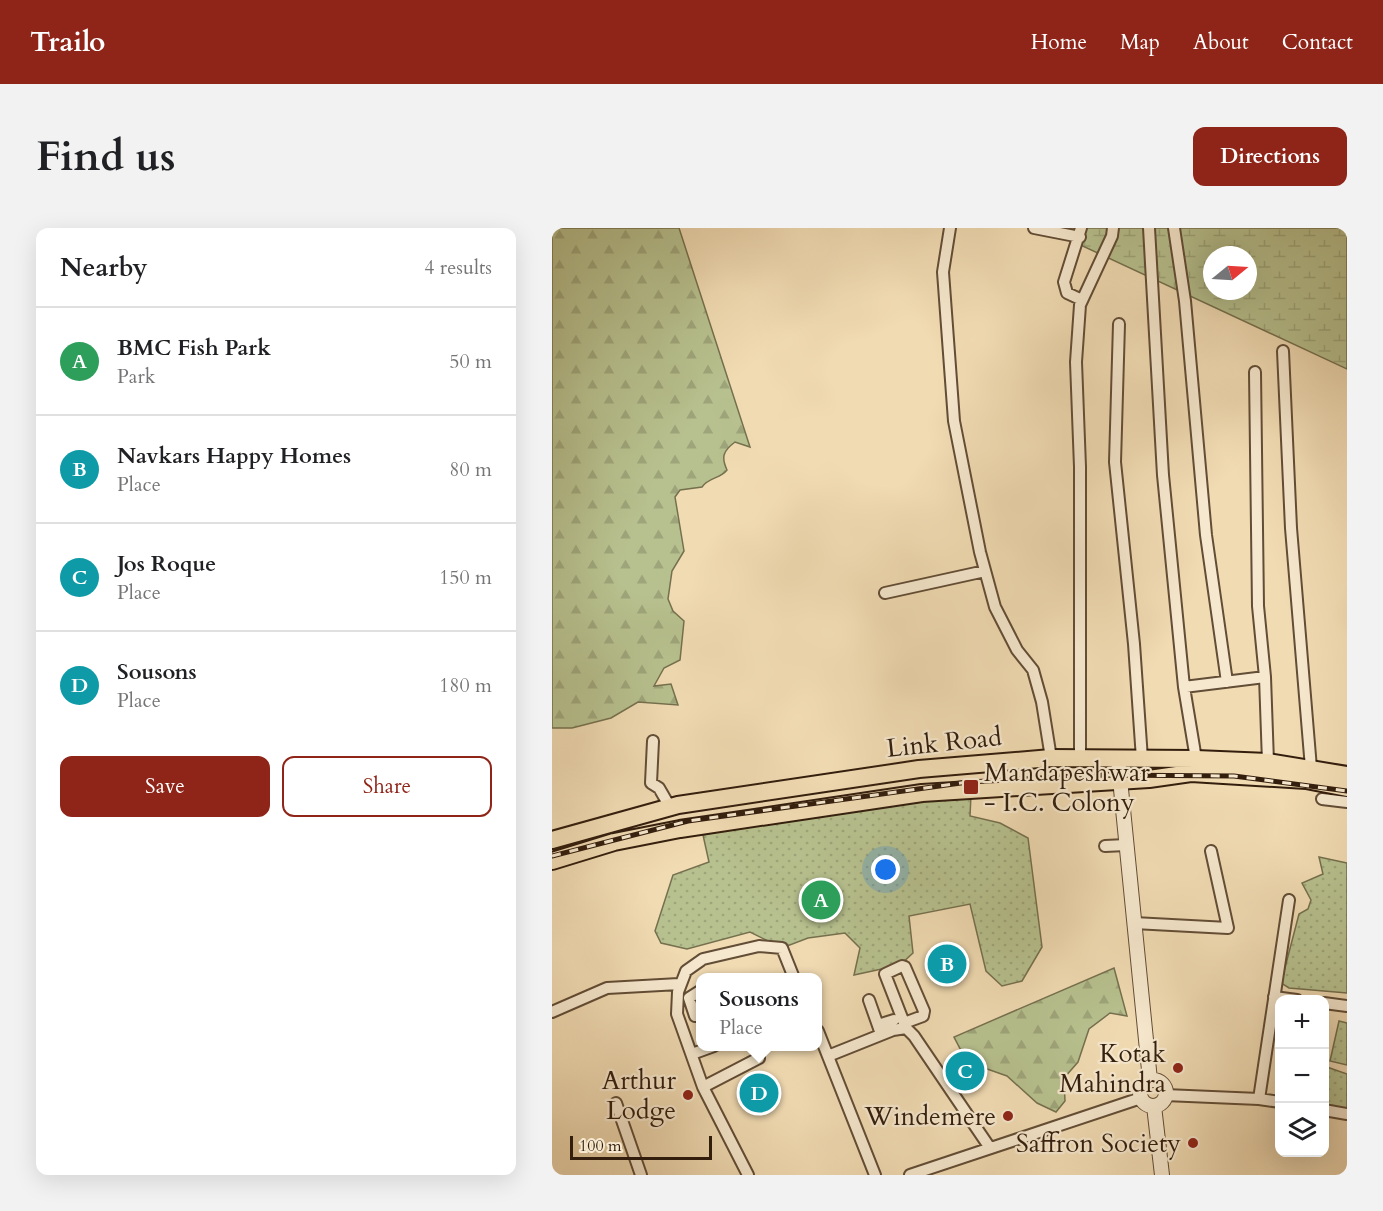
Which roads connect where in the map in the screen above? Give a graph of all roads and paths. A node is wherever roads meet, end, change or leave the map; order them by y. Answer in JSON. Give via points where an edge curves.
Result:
{"nodes":[{"id":1,"x":950,"y":228,"type":"edge"},
{"id":2,"x":1034,"y":228,"type":"edge"},
{"id":3,"x":1113,"y":228,"type":"edge"},
{"id":4,"x":1149,"y":228,"type":"edge"},
{"id":5,"x":1174,"y":228,"type":"edge"},
{"id":6,"x":1081,"y":233,"type":"edge"},
{"id":7,"x":1082,"y":300,"type":"junction"},
{"id":8,"x":1119,"y":324,"type":"dead end"},
{"id":9,"x":1283,"y":351,"type":"dead end"},
{"id":10,"x":1255,"y":372,"type":"dead end"},
{"id":11,"x":985,"y":571,"type":"junction"},
{"id":12,"x":885,"y":593,"type":"dead end"},
{"id":13,"x":1265,"y":677,"type":"junction"},
{"id":14,"x":1227,"y":681,"type":"junction"},
{"id":15,"x":1184,"y":687,"type":"junction"},
{"id":16,"x":653,"y":741,"type":"dead end"},
{"id":17,"x":1080,"y":757,"type":"junction"},
{"id":18,"x":1051,"y":758,"type":"junction"},
{"id":19,"x":1118,"y":759,"type":"junction"},
{"id":20,"x":1142,"y":759,"type":"junction"},
{"id":21,"x":1196,"y":759,"type":"junction"},
{"id":22,"x":1268,"y":762,"type":"junction"},
{"id":23,"x":1311,"y":768,"type":"junction"},
{"id":24,"x":1347,"y":775,"type":"edge"},
{"id":25,"x":1119,"y":780,"type":"junction"},
{"id":26,"x":1347,"y":788,"type":"edge"},
{"id":27,"x":1322,"y":799,"type":"dead end"},
{"id":28,"x":1347,"y":802,"type":"edge"},
{"id":29,"x":670,"y":807,"type":"junction"},
{"id":30,"x":552,"y":840,"type":"edge"},
{"id":31,"x":1126,"y":842,"type":"junction"},
{"id":32,"x":1105,"y":844,"type":"dead end"},
{"id":33,"x":1210,"y":852,"type":"dead end"},
{"id":34,"x":552,"y":861,"type":"edge"},
{"id":35,"x":1289,"y":900,"type":"dead end"},
{"id":36,"x":1134,"y":923,"type":"junction"},
{"id":37,"x":792,"y":973,"type":"edge"},
{"id":38,"x":680,"y":984,"type":"junction"},
{"id":39,"x":696,"y":994,"type":"edge"},
{"id":40,"x":1274,"y":996,"type":"joint"},
{"id":41,"x":869,"y":1000,"type":"dead end"},
{"id":42,"x":1329,"y":1004,"type":"edge"},
{"id":43,"x":1347,"y":1006,"type":"edge"},
{"id":44,"x":552,"y":1011,"type":"edge"},
{"id":45,"x":696,"y":1013,"type":"edge"},
{"id":46,"x":696,"y":1018,"type":"edge"},
{"id":47,"x":680,"y":1022,"type":"junction"},
{"id":48,"x":905,"y":1026,"type":"junction"},
{"id":49,"x":880,"y":1030,"type":"junction"},
{"id":50,"x":822,"y":1041,"type":"edge"},
{"id":51,"x":701,"y":1051,"type":"edge"},
{"id":52,"x":758,"y":1051,"type":"edge"},
{"id":53,"x":692,"y":1054,"type":"junction"},
{"id":54,"x":828,"y":1056,"type":"junction"},
{"id":55,"x":1150,"y":1080,"type":"junction"},
{"id":56,"x":703,"y":1087,"type":"junction"},
{"id":57,"x":1166,"y":1095,"type":"junction"},
{"id":58,"x":1141,"y":1098,"type":"junction"},
{"id":59,"x":1259,"y":1099,"type":"junction"},
{"id":60,"x":1275,"y":1101,"type":"edge"},
{"id":61,"x":616,"y":1103,"type":"dead end"},
{"id":62,"x":1154,"y":1106,"type":"junction"},
{"id":63,"x":1329,"y":1111,"type":"edge"},
{"id":64,"x":1347,"y":1114,"type":"edge"},
{"id":65,"x":990,"y":1149,"type":"junction"},
{"id":66,"x":641,"y":1175,"type":"edge"},
{"id":67,"x":748,"y":1175,"type":"edge"},
{"id":68,"x":875,"y":1175,"type":"edge"},
{"id":69,"x":910,"y":1175,"type":"edge"},
{"id":70,"x":1162,"y":1175,"type":"edge"}],
"edges":[{"from":1,"to":11,"type":"street","via":[[943,272],[954,421]]},
{"from":2,"to":6,"type":"street"},
{"from":3,"to":7,"type":"street"},
{"from":4,"to":15,"type":"street","via":[[1163,475]]},
{"from":5,"to":14,"type":"street","via":[[1185,301],[1206,535]]},
{"from":6,"to":7,"type":"street","via":[[1064,288]]},
{"from":7,"to":17,"type":"street","via":[[1076,362]]},
{"from":8,"to":20,"type":"street","via":[[1115,462]]},
{"from":9,"to":23,"type":"street","via":[[1291,528]]},
{"from":10,"to":13,"type":"street","via":[[1258,606]]},
{"from":11,"to":12,"type":"street"},
{"from":11,"to":18,"type":"street","via":[[995,607],[1017,650],[1033,670]]},
{"from":13,"to":14,"type":"street"},
{"from":13,"to":22,"type":"street"},
{"from":14,"to":15,"type":"street"},
{"from":15,"to":21,"type":"street"},
{"from":16,"to":29,"type":"street","via":[[651,783],[659,788]]},
{"from":17,"to":18,"type":"main road","name":"Link Road"},
{"from":17,"to":19,"type":"main road","name":"Link Road"},
{"from":18,"to":29,"type":"main road","name":"Link Road","via":[[919,769]]},
{"from":19,"to":20,"type":"main road","name":"Link Road"},
{"from":19,"to":25,"type":"street"},
{"from":20,"to":21,"type":"main road","name":"Link Road"},
{"from":21,"to":22,"type":"main road","name":"Link Road"},
{"from":22,"to":23,"type":"main road","name":"Link Road"},
{"from":23,"to":24,"type":"main road","name":"Link Road"},
{"from":25,"to":26,"type":"main road","name":"Link Road","via":[[1191,773],[1306,780]]},
{"from":25,"to":31,"type":"street"},
{"from":25,"to":34,"type":"main road","name":"Link Road","via":[[900,796],[681,829],[614,842]]},
{"from":27,"to":28,"type":"street"},
{"from":29,"to":30,"type":"main road","name":"Link Road"},
{"from":31,"to":32,"type":"street"},
{"from":31,"to":36,"type":"street"},
{"from":33,"to":36,"type":"street","via":[[1228,927]]},
{"from":35,"to":40,"type":"street"},
{"from":36,"to":55,"type":"street"},
{"from":37,"to":38,"type":"street","via":[[782,948],[759,946],[702,959],[686,971]]},
{"from":38,"to":44,"type":"street","via":[[607,988]]},
{"from":38,"to":47,"type":"street"},
{"from":39,"to":45,"type":"street","via":[[689,998]]},
{"from":40,"to":59,"type":"street"},
{"from":41,"to":49,"type":"street"},
{"from":42,"to":43,"type":"street"},
{"from":46,"to":47,"type":"street"},
{"from":47,"to":53,"type":"street"},
{"from":48,"to":48,"type":"street","via":[[885,974],[900,966],[904,966],[924,1011],[923,1016]]},
{"from":48,"to":49,"type":"street"},
{"from":48,"to":65,"type":"street"},
{"from":49,"to":54,"type":"street"},
{"from":50,"to":54,"type":"street"},
{"from":51,"to":53,"type":"street"},
{"from":52,"to":56,"type":"street","via":[[759,1058]]},
{"from":53,"to":56,"type":"street"},
{"from":54,"to":68,"type":"street"},
{"from":55,"to":57,"type":"street","via":[[1161,1083]]},
{"from":55,"to":58,"type":"street","via":[[1142,1086]]},
{"from":56,"to":67,"type":"street"},
{"from":57,"to":59,"type":"street"},
{"from":57,"to":62,"type":"street"},
{"from":58,"to":62,"type":"street"},
{"from":58,"to":65,"type":"street"},
{"from":59,"to":60,"type":"street"},
{"from":61,"to":66,"type":"street"},
{"from":62,"to":70,"type":"street"},
{"from":63,"to":64,"type":"street"},
{"from":65,"to":69,"type":"street"}]}
